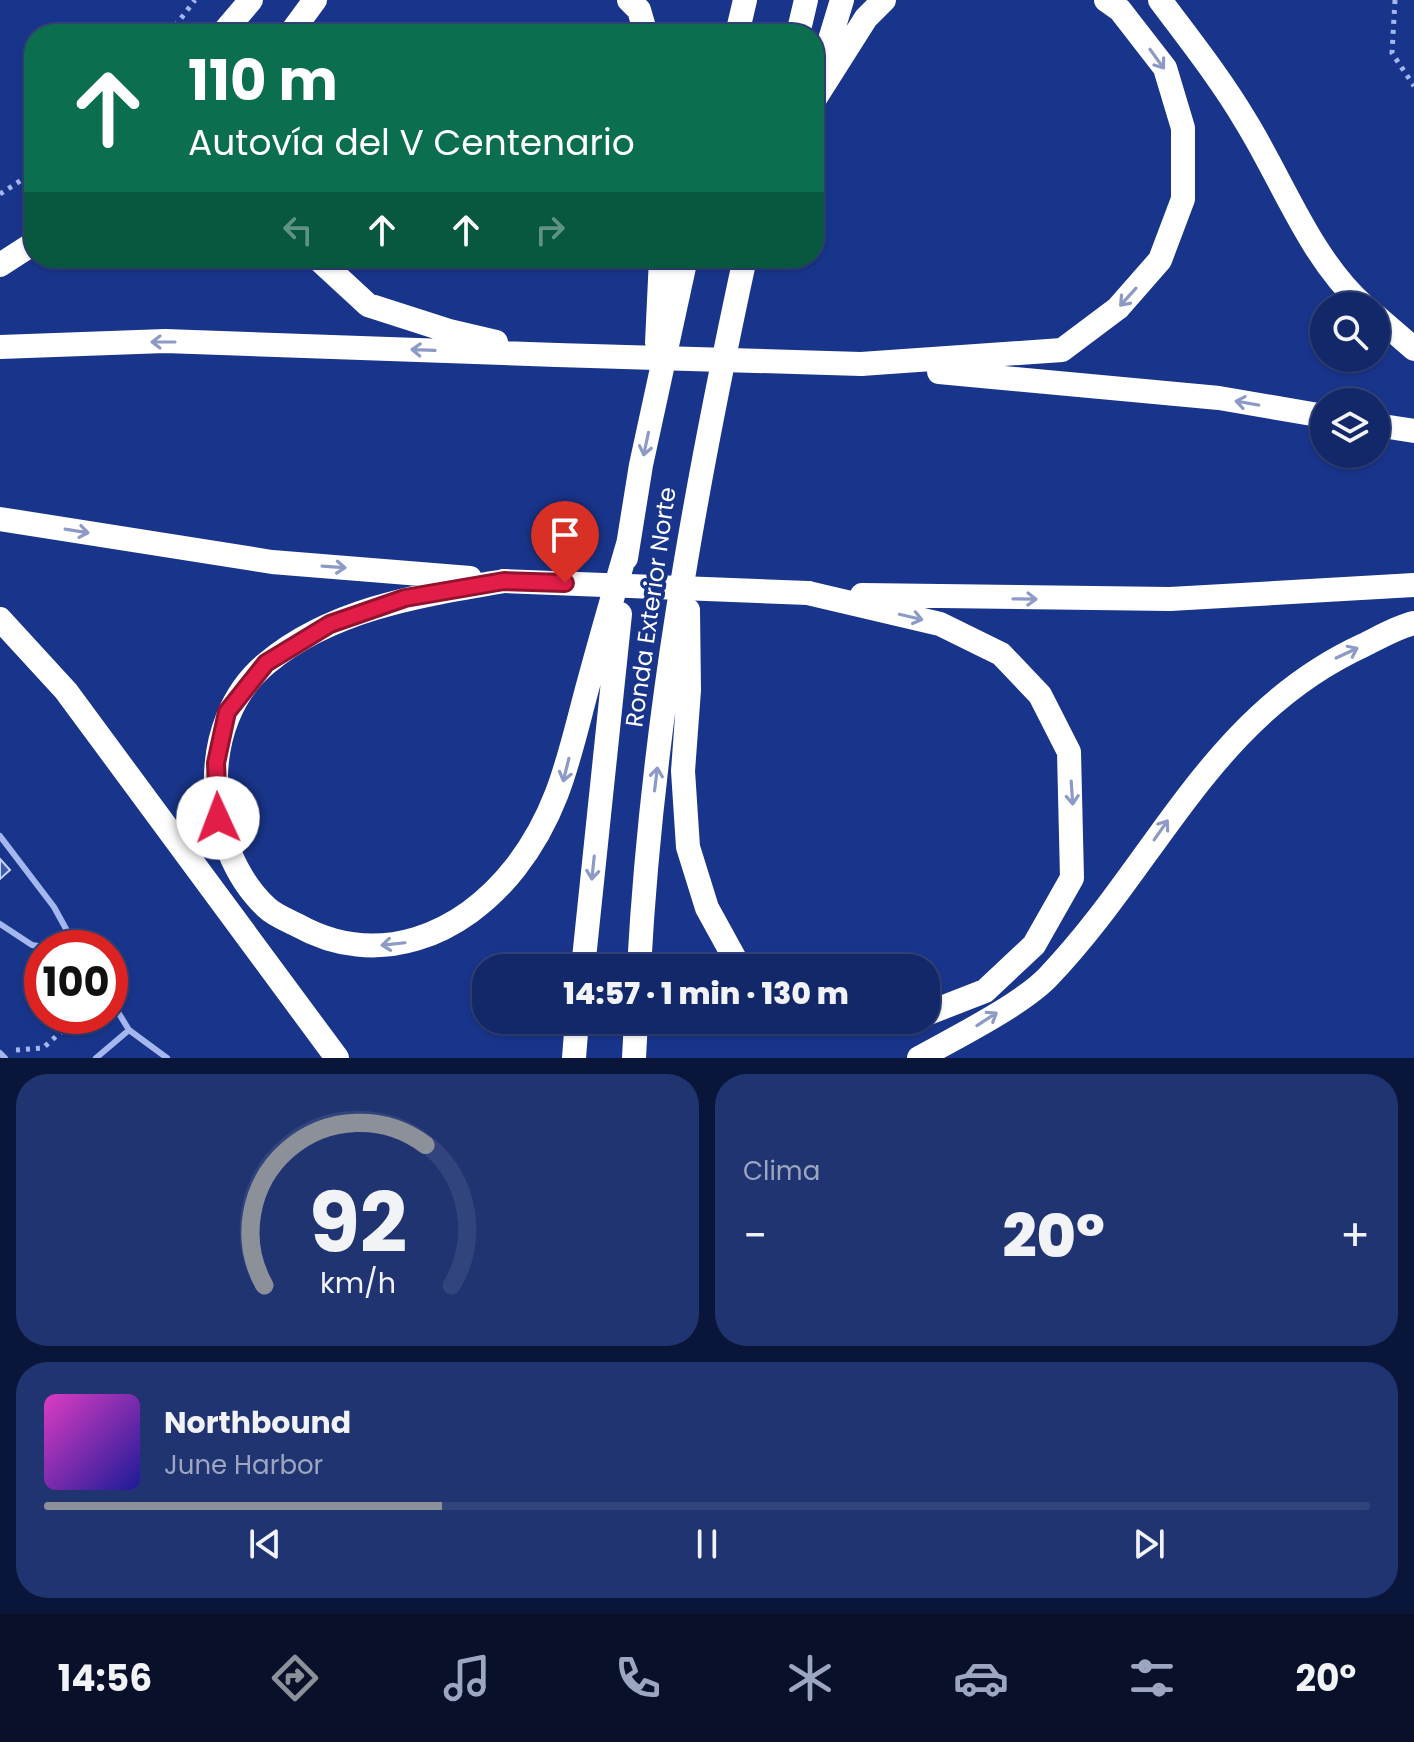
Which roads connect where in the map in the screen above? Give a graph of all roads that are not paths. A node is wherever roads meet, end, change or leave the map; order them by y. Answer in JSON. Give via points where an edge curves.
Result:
{"nodes":[{"id":1,"x":251,"y":0,"type":"edge"},
{"id":2,"x":315,"y":0,"type":"edge"},
{"id":3,"x":629,"y":0,"type":"edge"},
{"id":4,"x":745,"y":0,"type":"edge"},
{"id":5,"x":806,"y":0,"type":"edge"},
{"id":6,"x":842,"y":0,"type":"edge"},
{"id":7,"x":884,"y":0,"type":"edge"},
{"id":8,"x":1106,"y":0,"type":"edge"},
{"id":9,"x":1160,"y":0,"type":"edge"},
{"id":10,"x":231,"y":24,"type":"edge"},
{"id":11,"x":297,"y":24,"type":"edge"},
{"id":12,"x":643,"y":24,"type":"edge"},
{"id":13,"x":739,"y":24,"type":"edge"},
{"id":14,"x":800,"y":24,"type":"edge"},
{"id":15,"x":824,"y":58,"type":"edge"},
{"id":16,"x":824,"y":84,"type":"edge"},
{"id":17,"x":24,"y":249,"type":"edge"},
{"id":18,"x":0,"y":265,"type":"edge"},
{"id":19,"x":328,"y":268,"type":"edge"},
{"id":20,"x":661,"y":268,"type":"edge"},
{"id":21,"x":684,"y":268,"type":"edge"},
{"id":22,"x":743,"y":268,"type":"edge"},
{"id":23,"x":758,"y":268,"type":"edge"},
{"id":24,"x":1348,"y":292,"type":"edge"},
{"id":25,"x":1390,"y":328,"type":"edge"},
{"id":26,"x":0,"y":347,"type":"edge"},
{"id":27,"x":1414,"y":349,"type":"edge"},
{"id":28,"x":557,"y":355,"type":"junction"},
{"id":29,"x":861,"y":364,"type":"junction"},
{"id":30,"x":657,"y":390,"type":"junction"},
{"id":31,"x":1310,"y":414,"type":"edge"},
{"id":32,"x":1390,"y":427,"type":"edge"},
{"id":33,"x":1414,"y":431,"type":"edge"},
{"id":34,"x":702,"y":456,"type":"junction"},
{"id":35,"x":0,"y":519,"type":"edge"},
{"id":36,"x":687,"y":540,"type":"junction"},
{"id":37,"x":628,"y":544,"type":"junction"},
{"id":38,"x":504,"y":581,"type":"junction"},
{"id":39,"x":1414,"y":585,"type":"edge"},
{"id":40,"x":808,"y":593,"type":"junction"},
{"id":41,"x":0,"y":619,"type":"edge"},
{"id":42,"x":1414,"y":623,"type":"edge"},
{"id":43,"x":0,"y":836,"type":"edge"},
{"id":44,"x":0,"y":924,"type":"edge"},
{"id":45,"x":67,"y":930,"type":"edge"},
{"id":46,"x":24,"y":940,"type":"edge"},
{"id":47,"x":584,"y":954,"type":"edge"},
{"id":48,"x":640,"y":954,"type":"edge"},
{"id":49,"x":732,"y":954,"type":"edge"},
{"id":50,"x":940,"y":1009,"type":"edge"},
{"id":51,"x":129,"y":1030,"type":"joint"},
{"id":52,"x":576,"y":1034,"type":"edge"},
{"id":53,"x":635,"y":1034,"type":"edge"},
{"id":54,"x":0,"y":1053,"type":"edge"},
{"id":55,"x":6,"y":1058,"type":"edge"},
{"id":56,"x":96,"y":1058,"type":"edge"},
{"id":57,"x":167,"y":1058,"type":"edge"},
{"id":58,"x":337,"y":1058,"type":"edge"},
{"id":59,"x":574,"y":1058,"type":"edge"},
{"id":60,"x":634,"y":1058,"type":"edge"},
{"id":61,"x":919,"y":1058,"type":"edge"}],
"edges":[{"from":1,"to":10,"type":"highway"},
{"from":2,"to":11,"type":"highway"},
{"from":3,"to":12,"type":"highway"},
{"from":4,"to":13,"type":"highway"},
{"from":5,"to":14,"type":"highway"},
{"from":6,"to":15,"type":"highway"},
{"from":7,"to":16,"type":"highway","via":[[866,18]]},
{"from":8,"to":29,"type":"highway","one_way":true,"via":[[1120,10],[1165,68],[1183,128],[1183,199],[1160,260],[1118,308],[1062,350]]},
{"from":9,"to":24,"type":"highway","via":[[1245,120]]},
{"from":17,"to":18,"type":"highway"},
{"from":19,"to":28,"type":"highway","via":[[368,305],[449,331]]},
{"from":20,"to":30,"type":"highway"},
{"from":21,"to":30,"type":"highway","name":"Ronda Exterior Norte"},
{"from":22,"to":34,"type":"highway","name":"Ronda Exterior Norte"},
{"from":23,"to":34,"type":"highway"},
{"from":25,"to":27,"type":"highway"},
{"from":28,"to":26,"type":"highway","one_way":true,"via":[[165,341]]},
{"from":28,"to":29,"type":"highway","bridge":true},
{"from":31,"to":29,"type":"highway","one_way":true,"via":[[1219,398]]},
{"from":30,"to":37,"type":"highway","name":"Ronda Exterior Norte","one_way":true},
{"from":32,"to":33,"type":"highway"},
{"from":34,"to":36,"type":"highway","name":"Ronda Exterior Norte"},
{"from":35,"to":38,"type":"highway","one_way":true,"via":[[272,562]]},
{"from":48,"to":36,"type":"highway","name":"Ronda Exterior Norte","one_way":true},
{"from":36,"to":49,"type":"highway","via":[[689,690],[683,771],[688,847],[707,908]]},
{"from":37,"to":38,"type":"highway","one_way":true,"via":[[560,792],[515,868],[470,914],[416,941],[360,947],[311,933],[267,909],[236,868],[218,818],[216,763],[227,712],[266,663],[330,624],[405,598]]},
{"from":37,"to":47,"type":"highway","name":"Ronda Exterior Norte","one_way":true},
{"from":38,"to":40,"type":"highway","bridge":true},
{"from":40,"to":39,"type":"highway","one_way":true,"via":[[1170,599]]},
{"from":40,"to":50,"type":"highway","one_way":true,"via":[[940,624],[1001,654],[1040,695],[1069,752],[1072,878],[1034,945],[985,991]]},
{"from":41,"to":58,"type":"highway","via":[[66,691]]},
{"from":61,"to":42,"type":"highway","one_way":true,"via":[[1046,980],[1106,908],[1191,789],[1262,711],[1328,661]]},
{"from":43,"to":45,"type":"lane"},
{"from":44,"to":46,"type":"lane"},
{"from":51,"to":56,"type":"lane"},
{"from":51,"to":57,"type":"lane"},
{"from":52,"to":59,"type":"highway"},
{"from":53,"to":60,"type":"highway"},
{"from":54,"to":55,"type":"lane"}]}
